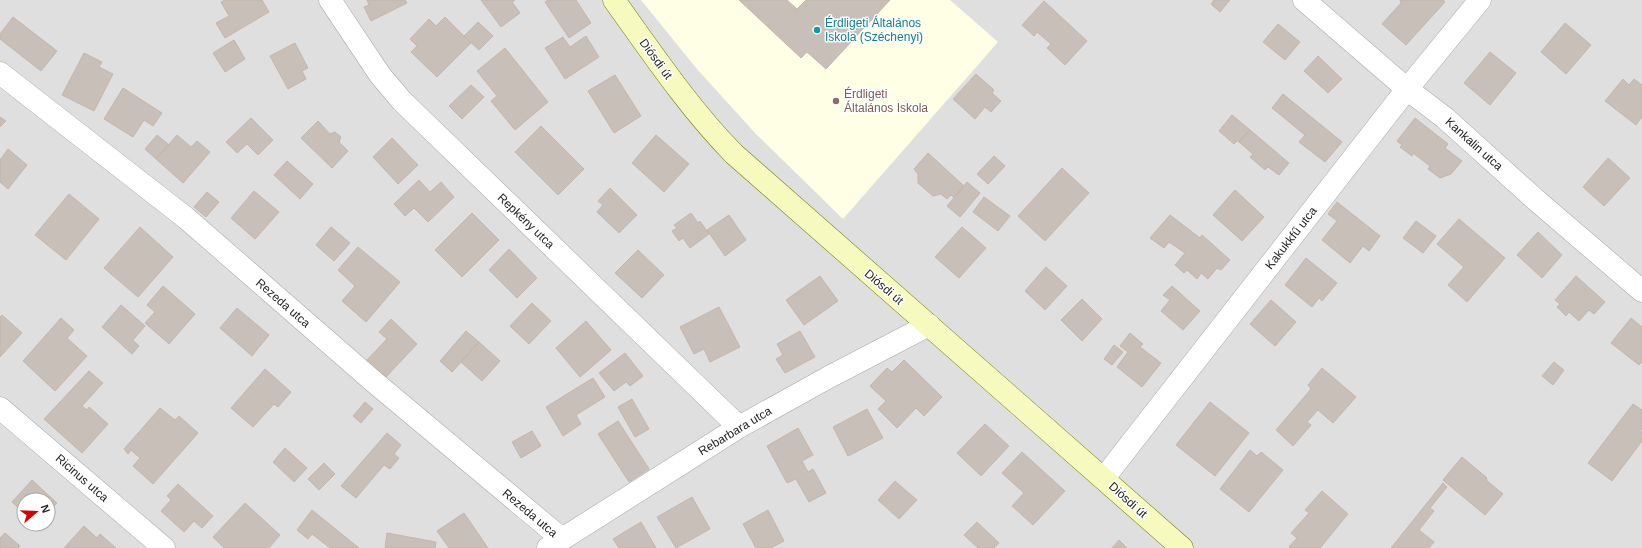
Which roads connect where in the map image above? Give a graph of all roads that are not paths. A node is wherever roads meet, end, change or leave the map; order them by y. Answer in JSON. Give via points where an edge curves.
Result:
{"nodes":[{"id":1,"x":330,"y":0,"type":"edge"},
{"id":2,"x":614,"y":0,"type":"edge"},
{"id":3,"x":1304,"y":0,"type":"edge"},
{"id":4,"x":1480,"y":0,"type":"edge"},
{"id":5,"x":0,"y":73,"type":"edge"},
{"id":6,"x":1407,"y":89,"type":"junction"},
{"id":7,"x":1642,"y":291,"type":"edge"},
{"id":8,"x":928,"y":325,"type":"junction"},
{"id":9,"x":0,"y":408,"type":"edge"},
{"id":10,"x":739,"y":427,"type":"junction"},
{"id":11,"x":1104,"y":478,"type":"junction"},
{"id":12,"x":555,"y":544,"type":"edge"},
{"id":13,"x":164,"y":548,"type":"edge"},
{"id":14,"x":1182,"y":548,"type":"edge"}],
"edges":[{"from":1,"to":10,"type":"street","name":"Repkény utca","via":[[380,75],[402,101]]},
{"from":2,"to":8,"type":"main road","name":"Diósdi út","via":[[688,103],[724,143]]},
{"from":3,"to":6,"type":"street","name":"Kankalin utca"},
{"from":4,"to":6,"type":"street","name":"Kakukkfű utca"},
{"from":5,"to":12,"type":"street","name":"Rezeda utca","via":[[186,218]]},
{"from":6,"to":7,"type":"street","name":"Kankalin utca","via":[[1445,118]]},
{"from":6,"to":11,"type":"street","name":"Kakukkfű utca"},
{"from":8,"to":10,"type":"street","name":"Rebarbara utca"},
{"from":8,"to":11,"type":"main road","name":"Diósdi út"},
{"from":9,"to":13,"type":"street","name":"Ricinus utca"},
{"from":10,"to":12,"type":"street","name":"Rebarbara utca"},
{"from":11,"to":14,"type":"main road","name":"Diósdi út"}]}
